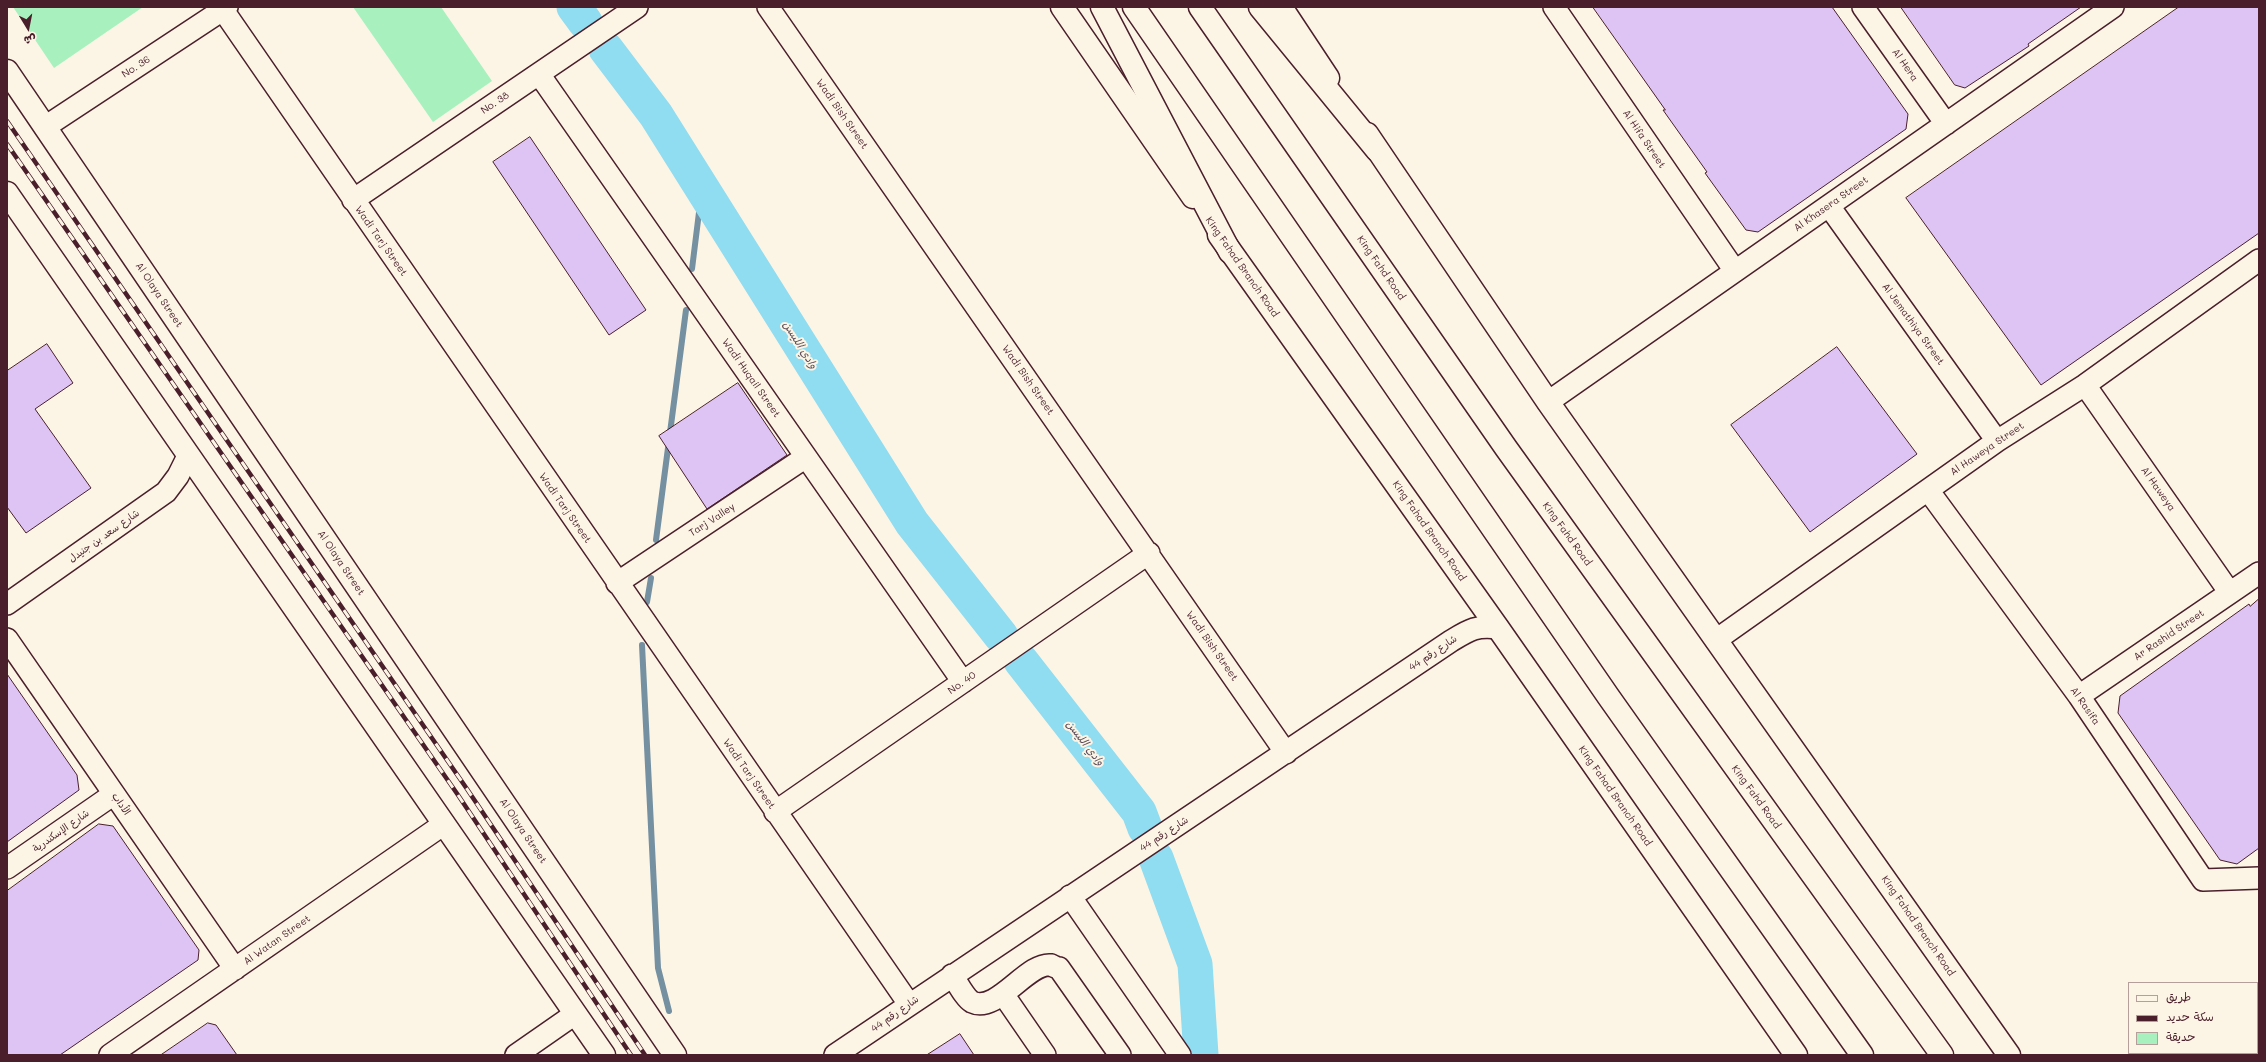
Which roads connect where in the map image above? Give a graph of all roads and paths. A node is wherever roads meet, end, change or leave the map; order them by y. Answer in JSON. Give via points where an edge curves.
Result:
{"nodes":[{"id":1,"x":637,"y":7,"type":"edge"},
{"id":2,"x":768,"y":7,"type":"edge"},
{"id":3,"x":1062,"y":7,"type":"edge"},
{"id":4,"x":1102,"y":7,"type":"edge"},
{"id":5,"x":1134,"y":7,"type":"edge"},
{"id":6,"x":1200,"y":7,"type":"edge"},
{"id":7,"x":1260,"y":7,"type":"edge"},
{"id":8,"x":1281,"y":7,"type":"edge"},
{"id":9,"x":1554,"y":7,"type":"edge"},
{"id":10,"x":1863,"y":7,"type":"edge"},
{"id":11,"x":2113,"y":7,"type":"edge"},
{"id":12,"x":225,"y":9,"type":"edge"},
{"id":13,"x":7,"y":71,"type":"edge"},
{"id":14,"x":539,"y":74,"type":"junction"},
{"id":15,"x":1946,"y":124,"type":"junction"},
{"id":16,"x":45,"y":127,"type":"junction"},
{"id":17,"x":1377,"y":150,"type":"junction"},
{"id":18,"x":7,"y":193,"type":"edge"},
{"id":19,"x":353,"y":200,"type":"junction"},
{"id":20,"x":1828,"y":206,"type":"junction"},
{"id":21,"x":1230,"y":252,"type":"junction"},
{"id":22,"x":2259,"y":260,"type":"edge"},
{"id":23,"x":1735,"y":271,"type":"junction"},
{"id":24,"x":2085,"y":385,"type":"junction"},
{"id":25,"x":1548,"y":402,"type":"junction"},
{"id":26,"x":1997,"y":441,"type":"junction"},
{"id":27,"x":188,"y":456,"type":"junction"},
{"id":28,"x":806,"y":457,"type":"junction"},
{"id":29,"x":1928,"y":490,"type":"junction"},
{"id":30,"x":1149,"y":553,"type":"junction"},
{"id":31,"x":2259,"y":573,"type":"edge"},
{"id":32,"x":617,"y":583,"type":"junction"},
{"id":33,"x":2230,"y":593,"type":"junction"},
{"id":34,"x":7,"y":604,"type":"edge"},
{"id":35,"x":1498,"y":628,"type":"junction"},
{"id":36,"x":7,"y":639,"type":"edge"},
{"id":37,"x":1716,"y":640,"type":"junction"},
{"id":38,"x":963,"y":682,"type":"junction"},
{"id":39,"x":2079,"y":696,"type":"junction"},
{"id":40,"x":1286,"y":753,"type":"junction"},
{"id":41,"x":114,"y":794,"type":"junction"},
{"id":42,"x":775,"y":812,"type":"junction"},
{"id":43,"x":444,"y":824,"type":"junction"},
{"id":44,"x":7,"y":868,"type":"edge"},
{"id":45,"x":2259,"y":878,"type":"edge"},
{"id":46,"x":1070,"y":896,"type":"junction"},
{"id":47,"x":235,"y":969,"type":"junction"},
{"id":48,"x":952,"y":975,"type":"junction"},
{"id":49,"x":1003,"y":994,"type":"junction"},
{"id":50,"x":909,"y":1004,"type":"junction"},
{"id":51,"x":575,"y":1014,"type":"junction"},
{"id":52,"x":110,"y":1055,"type":"edge"},
{"id":53,"x":516,"y":1055,"type":"edge"},
{"id":54,"x":604,"y":1055,"type":"edge"},
{"id":55,"x":675,"y":1055,"type":"edge"},
{"id":56,"x":835,"y":1055,"type":"edge"},
{"id":57,"x":1045,"y":1055,"type":"edge"},
{"id":58,"x":1120,"y":1055,"type":"edge"},
{"id":59,"x":1180,"y":1055,"type":"edge"},
{"id":60,"x":1796,"y":1055,"type":"edge"},
{"id":61,"x":1862,"y":1055,"type":"edge"},
{"id":62,"x":1942,"y":1055,"type":"edge"},
{"id":63,"x":2009,"y":1055,"type":"edge"}],
"edges":[{"from":1,"to":14,"type":"street","name":"No. 38"},
{"from":2,"to":30,"type":"street","name":"Wadi Bish Street"},
{"from":3,"to":21,"type":"main road","name":"King Fahad Branch Road"},
{"from":4,"to":21,"type":"main road"},
{"from":5,"to":61,"type":"main road","via":[[1608,696]]},
{"from":6,"to":62,"type":"main road","name":"King Fahd Road","via":[[1506,448]]},
{"from":7,"to":17,"type":"main road"},
{"from":8,"to":17,"type":"main road","name":"King Fahad Branch Road"},
{"from":9,"to":23,"type":"street","name":"Al Hifa Street"},
{"from":10,"to":15,"type":"street","name":"Al Hera"},
{"from":11,"to":15,"type":"street","name":"Al Khasera Street"},
{"from":12,"to":16,"type":"street","name":"No. 36"},
{"from":12,"to":19,"type":"street","name":"Wadi Tarj Street"},
{"from":13,"to":16,"type":"main road","name":"Al Olaya Street"},
{"from":14,"to":19,"type":"street","name":"No. 38"},
{"from":14,"to":28,"type":"street","name":"Wadi Huqail Street"},
{"from":15,"to":20,"type":"street","name":"Al Khasera Street"},
{"from":16,"to":55,"type":"main road","name":"Al Olaya Street"},
{"from":17,"to":25,"type":"main road","name":"King Fahad Branch Road"},
{"from":18,"to":27,"type":"main road"},
{"from":19,"to":32,"type":"street","name":"Wadi Tarj Street"},
{"from":20,"to":23,"type":"street","name":"Al Khasera Street"},
{"from":20,"to":26,"type":"street","name":"Al Jemathiya Street"},
{"from":21,"to":35,"type":"main road","name":"King Fahad Branch Road"},
{"from":22,"to":24,"type":"street","name":"Al Haweya Street"},
{"from":23,"to":25,"type":"street","name":"Al Khasera Street"},
{"from":24,"to":26,"type":"street","name":"Al Haweya Street"},
{"from":24,"to":33,"type":"street","name":"Al Haweya"},
{"from":25,"to":37,"type":"main road","name":"King Fahad Branch Road"},
{"from":26,"to":29,"type":"street","name":"Al Haweya Street"},
{"from":27,"to":34,"type":"street","name":"شارع سعد بن جنيدل","via":[[166,492]]},
{"from":27,"to":43,"type":"main road"},
{"from":28,"to":32,"type":"street","name":"Tarj Valley"},
{"from":28,"to":38,"type":"street","name":"Wadi Huqail Street"},
{"from":29,"to":37,"type":"street","name":"Al Haweya Street"},
{"from":29,"to":39,"type":"street","name":"Al Rasifa"},
{"from":30,"to":38,"type":"street","name":"No. 40"},
{"from":30,"to":40,"type":"street","name":"Wadi Bish Street"},
{"from":31,"to":33,"type":"street","name":"Ar Rashid Street"},
{"from":32,"to":42,"type":"street","name":"Wadi Tarj Street"},
{"from":33,"to":39,"type":"street","name":"Ar Rashid Street"},
{"from":35,"to":40,"type":"street","name":"شارع رقم 44","via":[[1481,626],[1468,630]]},
{"from":35,"to":60,"type":"main road","name":"King Fahad Branch Road"},
{"from":36,"to":41,"type":"street","name":"الأداب"},
{"from":37,"to":63,"type":"main road","name":"King Fahad Branch Road"},
{"from":38,"to":42,"type":"street","name":"No. 40"},
{"from":39,"to":45,"type":"street","name":"Al Rasifa","via":[[2203,880]]},
{"from":40,"to":46,"type":"street","name":"شارع رقم 44"},
{"from":41,"to":44,"type":"street","name":"شارع الإسكندرية"},
{"from":41,"to":47,"type":"street","name":"الأداب"},
{"from":42,"to":50,"type":"street","name":"Wadi Tarj Street"},
{"from":43,"to":47,"type":"street","name":"Al Watan Street"},
{"from":43,"to":51,"type":"main road"},
{"from":46,"to":48,"type":"street","name":"شارع رقم 44"},
{"from":46,"to":59,"type":"street"},
{"from":47,"to":52,"type":"street","name":"Al Watan Street"},
{"from":48,"to":49,"type":"street","via":[[971,1001],[980,1004]]},
{"from":48,"to":50,"type":"street","name":"شارع رقم 44"},
{"from":49,"to":57,"type":"street"},
{"from":49,"to":58,"type":"street","via":[[1040,967],[1050,965],[1059,968]]},
{"from":50,"to":56,"type":"street","name":"شارع رقم 44"},
{"from":51,"to":53,"type":"street"},
{"from":51,"to":54,"type":"main road"}]}
